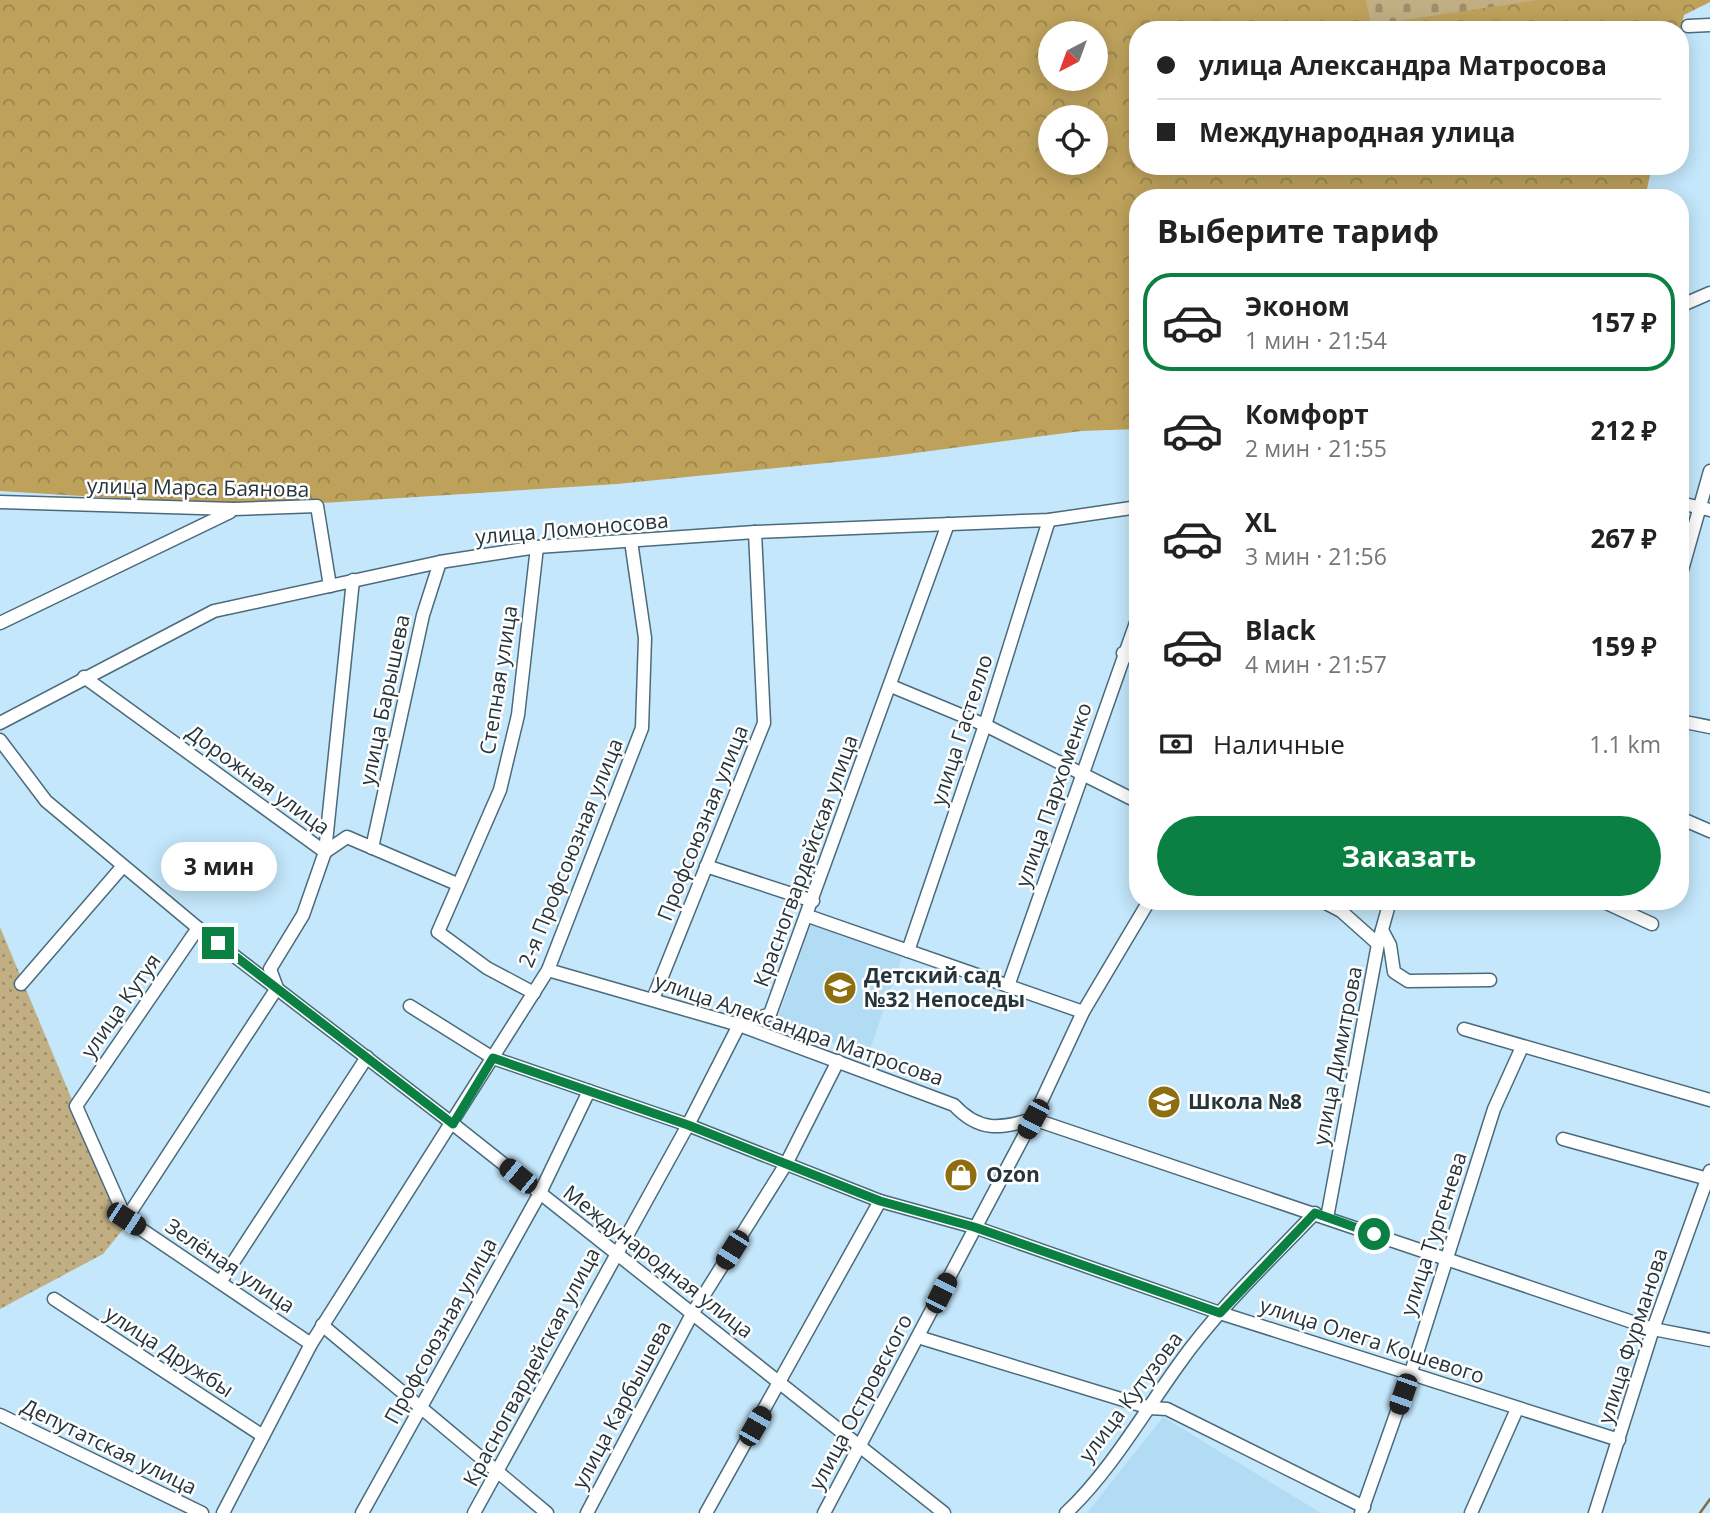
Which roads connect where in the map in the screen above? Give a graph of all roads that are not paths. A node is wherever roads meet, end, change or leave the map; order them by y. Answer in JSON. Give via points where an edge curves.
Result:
{"nodes":[{"id":1,"x":1710,"y":25,"type":"edge"},
{"id":2,"x":1689,"y":26,"type":"edge"},
{"id":3,"x":1710,"y":293,"type":"edge"},
{"id":4,"x":1689,"y":302,"type":"edge"},
{"id":5,"x":1710,"y":471,"type":"edge"},
{"id":6,"x":0,"y":502,"type":"edge"},
{"id":7,"x":1129,"y":508,"type":"edge"},
{"id":8,"x":234,"y":509,"type":"junction"},
{"id":9,"x":1705,"y":509,"type":"edge"},
{"id":10,"x":1049,"y":520,"type":"junction"},
{"id":11,"x":948,"y":524,"type":"junction"},
{"id":12,"x":755,"y":532,"type":"junction"},
{"id":13,"x":631,"y":541,"type":"junction"},
{"id":14,"x":537,"y":547,"type":"junction"},
{"id":15,"x":1689,"y":553,"type":"edge"},
{"id":16,"x":440,"y":562,"type":"junction"},
{"id":17,"x":353,"y":580,"type":"junction"},
{"id":18,"x":330,"y":586,"type":"junction"},
{"id":19,"x":0,"y":623,"type":"edge"},
{"id":20,"x":1129,"y":639,"type":"edge"},
{"id":21,"x":1123,"y":653,"type":"junction"},
{"id":22,"x":1129,"y":656,"type":"edge"},
{"id":23,"x":83,"y":677,"type":"junction"},
{"id":24,"x":891,"y":687,"type":"junction"},
{"id":25,"x":0,"y":723,"type":"edge"},
{"id":26,"x":1689,"y":723,"type":"edge"},
{"id":27,"x":985,"y":725,"type":"junction"},
{"id":28,"x":1710,"y":727,"type":"edge"},
{"id":29,"x":0,"y":740,"type":"edge"},
{"id":30,"x":1082,"y":772,"type":"junction"},
{"id":31,"x":1129,"y":798,"type":"edge"},
{"id":32,"x":1689,"y":822,"type":"edge"},
{"id":33,"x":1710,"y":831,"type":"edge"},
{"id":34,"x":372,"y":848,"type":"junction"},
{"id":35,"x":325,"y":852,"type":"junction"},
{"id":36,"x":123,"y":866,"type":"junction"},
{"id":37,"x":706,"y":866,"type":"junction"},
{"id":38,"x":457,"y":884,"type":"junction"},
{"id":39,"x":813,"y":901,"type":"junction"},
{"id":40,"x":1144,"y":910,"type":"edge"},
{"id":41,"x":1339,"y":910,"type":"edge"},
{"id":42,"x":1388,"y":910,"type":"edge"},
{"id":43,"x":1622,"y":910,"type":"edge"},
{"id":44,"x":808,"y":916,"type":"junction"},
{"id":45,"x":1652,"y":924,"type":"dead end"},
{"id":46,"x":198,"y":928,"type":"junction"},
{"id":47,"x":1382,"y":930,"type":"junction"},
{"id":48,"x":1378,"y":944,"type":"junction"},
{"id":49,"x":908,"y":951,"type":"junction"},
{"id":50,"x":548,"y":970,"type":"junction"},
{"id":51,"x":1490,"y":980,"type":"dead end"},
{"id":52,"x":21,"y":984,"type":"dead end"},
{"id":53,"x":1008,"y":986,"type":"junction"},
{"id":54,"x":277,"y":988,"type":"junction"},
{"id":55,"x":534,"y":993,"type":"junction"},
{"id":56,"x":653,"y":999,"type":"junction"},
{"id":57,"x":410,"y":1006,"type":"dead end"},
{"id":58,"x":1083,"y":1012,"type":"junction"},
{"id":59,"x":739,"y":1025,"type":"junction"},
{"id":60,"x":1464,"y":1029,"type":"dead end"},
{"id":61,"x":1522,"y":1047,"type":"junction"},
{"id":62,"x":367,"y":1058,"type":"junction"},
{"id":63,"x":493,"y":1058,"type":"junction"},
{"id":64,"x":838,"y":1061,"type":"junction"},
{"id":65,"x":589,"y":1091,"type":"junction"},
{"id":66,"x":1710,"y":1101,"type":"edge"},
{"id":67,"x":1033,"y":1119,"type":"junction"},
{"id":68,"x":453,"y":1124,"type":"junction"},
{"id":69,"x":688,"y":1125,"type":"junction"},
{"id":70,"x":1563,"y":1139,"type":"dead end"},
{"id":71,"x":786,"y":1164,"type":"junction"},
{"id":72,"x":1709,"y":1175,"type":"edge"},
{"id":73,"x":540,"y":1193,"type":"junction"},
{"id":74,"x":880,"y":1201,"type":"junction"},
{"id":75,"x":1321,"y":1215,"type":"junction"},
{"id":76,"x":126,"y":1219,"type":"junction"},
{"id":77,"x":974,"y":1227,"type":"junction"},
{"id":78,"x":615,"y":1253,"type":"junction"},
{"id":79,"x":1445,"y":1259,"type":"junction"},
{"id":80,"x":220,"y":1281,"type":"junction"},
{"id":81,"x":54,"y":1300,"type":"dead end"},
{"id":82,"x":1220,"y":1313,"type":"junction"},
{"id":83,"x":692,"y":1314,"type":"junction"},
{"id":84,"x":323,"y":1325,"type":"junction"},
{"id":85,"x":1653,"y":1329,"type":"junction"},
{"id":86,"x":918,"y":1337,"type":"junction"},
{"id":87,"x":1710,"y":1340,"type":"edge"},
{"id":88,"x":311,"y":1344,"type":"junction"},
{"id":89,"x":1411,"y":1371,"type":"junction"},
{"id":90,"x":780,"y":1382,"type":"junction"},
{"id":91,"x":421,"y":1406,"type":"junction"},
{"id":92,"x":1150,"y":1408,"type":"junction"},
{"id":93,"x":1517,"y":1409,"type":"junction"},
{"id":94,"x":0,"y":1415,"type":"edge"},
{"id":95,"x":263,"y":1436,"type":"junction"},
{"id":96,"x":1619,"y":1440,"type":"junction"},
{"id":97,"x":861,"y":1445,"type":"junction"},
{"id":98,"x":497,"y":1472,"type":"junction"},
{"id":99,"x":1362,"y":1510,"type":"edge"},
{"id":100,"x":202,"y":1513,"type":"edge"},
{"id":101,"x":223,"y":1513,"type":"edge"},
{"id":102,"x":362,"y":1513,"type":"edge"},
{"id":103,"x":474,"y":1513,"type":"edge"},
{"id":104,"x":547,"y":1513,"type":"edge"},
{"id":105,"x":587,"y":1513,"type":"edge"},
{"id":106,"x":706,"y":1513,"type":"edge"},
{"id":107,"x":824,"y":1513,"type":"edge"},
{"id":108,"x":944,"y":1513,"type":"edge"},
{"id":109,"x":1066,"y":1513,"type":"edge"},
{"id":110,"x":1471,"y":1513,"type":"edge"},
{"id":111,"x":1595,"y":1513,"type":"edge"}],
"edges":[{"from":1,"to":2,"type":"street"},
{"from":3,"to":4,"type":"street"},
{"from":5,"to":9,"type":"street"},
{"from":6,"to":8,"type":"street","name":"улица Марса Баянова"},
{"from":7,"to":10,"type":"street","name":"улица Ломоносова"},
{"from":8,"to":18,"type":"street","name":"улица Марса Баянова","via":[[317,506]]},
{"from":8,"to":19,"type":"street"},
{"from":9,"to":15,"type":"street"},
{"from":10,"to":11,"type":"street","name":"улица Ломоносова"},
{"from":10,"to":27,"type":"street","name":"улица Гастелло"},
{"from":11,"to":12,"type":"street","name":"улица Ломоносова"},
{"from":11,"to":24,"type":"street","name":"Красногвардейская улица"},
{"from":12,"to":13,"type":"street","name":"улица Ломоносова"},
{"from":12,"to":37,"type":"street","name":"Профсоюзная улица","via":[[764,723]]},
{"from":13,"to":14,"type":"street","name":"улица Ломоносова"},
{"from":13,"to":50,"type":"street","name":"2-я Профсоюзная улица","via":[[645,638],[642,728]]},
{"from":14,"to":16,"type":"street","name":"улица Ломоносова"},
{"from":14,"to":38,"type":"street","name":"Степная улица","via":[[518,715],[500,790]]},
{"from":16,"to":17,"type":"street","name":"улица Ломоносова"},
{"from":16,"to":34,"type":"street","name":"улица Барышева","via":[[423,615]]},
{"from":17,"to":18,"type":"street","name":"улица Ломоносова"},
{"from":17,"to":35,"type":"street"},
{"from":18,"to":23,"type":"street","name":"улица Ломоносова","via":[[214,611]]},
{"from":20,"to":21,"type":"street","name":"улица Пархоменко"},
{"from":21,"to":22,"type":"street"},
{"from":21,"to":30,"type":"street","name":"улица Пархоменко"},
{"from":23,"to":25,"type":"street","name":"улица Ломоносова"},
{"from":23,"to":35,"type":"street","name":"Дорожная улица"},
{"from":24,"to":27,"type":"street"},
{"from":24,"to":39,"type":"street","name":"Красногвардейская улица"},
{"from":26,"to":28,"type":"street"},
{"from":27,"to":30,"type":"street"},
{"from":27,"to":49,"type":"street","name":"улица Гастелло"},
{"from":29,"to":36,"type":"street","name":"Международная улица","via":[[47,801]]},
{"from":30,"to":31,"type":"street"},
{"from":30,"to":53,"type":"street","name":"улица Пархоменко"},
{"from":32,"to":33,"type":"street"},
{"from":34,"to":35,"type":"street","name":"Дорожная улица","via":[[347,837]]},
{"from":34,"to":38,"type":"street","name":"Дорожная улица"},
{"from":35,"to":54,"type":"street","via":[[303,915],[270,969]]},
{"from":36,"to":46,"type":"street","name":"Международная улица"},
{"from":36,"to":52,"type":"street"},
{"from":37,"to":39,"type":"street"},
{"from":37,"to":56,"type":"street","name":"Профсоюзная улица"},
{"from":38,"to":55,"type":"street","name":"Степная улица","via":[[438,932],[487,968]]},
{"from":39,"to":44,"type":"street","name":"Красногвардейская улица"},
{"from":40,"to":58,"type":"street","name":"улица Островского"},
{"from":41,"to":48,"type":"street"},
{"from":42,"to":47,"type":"street","name":"улица Димитрова"},
{"from":43,"to":45,"type":"street"},
{"from":44,"to":49,"type":"street"},
{"from":44,"to":59,"type":"street","name":"Красногвардейская улица","via":[[770,1014]]},
{"from":46,"to":54,"type":"street","name":"Международная улица"},
{"from":46,"to":76,"type":"street","name":"улица Кутуя","via":[[76,1106]]},
{"from":47,"to":48,"type":"street","name":"улица Димитрова"},
{"from":47,"to":51,"type":"street","via":[[1390,945],[1394,972],[1408,981]]},
{"from":48,"to":75,"type":"street","name":"улица Димитрова"},
{"from":49,"to":53,"type":"street"},
{"from":50,"to":55,"type":"street","name":"2-я Профсоюзная улица"},
{"from":50,"to":56,"type":"street","name":"улица Александра Матросова"},
{"from":53,"to":58,"type":"street"},
{"from":54,"to":62,"type":"street","name":"Международная улица"},
{"from":54,"to":76,"type":"street"},
{"from":55,"to":63,"type":"street","name":"2-я Профсоюзная улица"},
{"from":56,"to":59,"type":"street","name":"улица Александра Матросова"},
{"from":57,"to":63,"type":"street","name":"улица Олега Кошевого"},
{"from":58,"to":67,"type":"street","name":"улица Островского"},
{"from":59,"to":64,"type":"street","name":"улица Александра Матросова"},
{"from":59,"to":69,"type":"street","name":"Красногвардейская улица"},
{"from":60,"to":61,"type":"street"},
{"from":61,"to":66,"type":"street"},
{"from":61,"to":79,"type":"street","name":"улица Тургенева","via":[[1494,1109]]},
{"from":62,"to":68,"type":"street","name":"Международная улица"},
{"from":62,"to":80,"type":"street"},
{"from":63,"to":65,"type":"street","name":"улица Олега Кошевого"},
{"from":63,"to":68,"type":"street","name":"2-я Профсоюзная улица"},
{"from":64,"to":67,"type":"street","name":"улица Александра Матросова","via":[[954,1105],[967,1119],[999,1129]]},
{"from":64,"to":71,"type":"street","name":"улица Карбышева"},
{"from":65,"to":69,"type":"street","name":"улица Олега Кошевого"},
{"from":65,"to":73,"type":"street","name":"Профсоюзная улица"},
{"from":67,"to":75,"type":"street"},
{"from":67,"to":77,"type":"street","name":"улица Островского"},
{"from":68,"to":73,"type":"street","name":"Международная улица"},
{"from":68,"to":84,"type":"street","name":"2-я Профсоюзная улица"},
{"from":69,"to":71,"type":"street","name":"улица Олега Кошевого"},
{"from":69,"to":78,"type":"street","name":"Красногвардейская улица"},
{"from":70,"to":72,"type":"street"},
{"from":71,"to":74,"type":"street","name":"улица Олега Кошевого"},
{"from":71,"to":83,"type":"street","name":"улица Карбышева"},
{"from":72,"to":85,"type":"street","name":"улица Фурманова"},
{"from":73,"to":78,"type":"street","name":"Международная улица"},
{"from":73,"to":91,"type":"street","name":"Профсоюзная улица"},
{"from":74,"to":77,"type":"street","name":"улица Олега Кошевого"},
{"from":74,"to":90,"type":"street"},
{"from":75,"to":79,"type":"street"},
{"from":75,"to":82,"type":"street","name":"улица Кутузова"},
{"from":76,"to":80,"type":"street","name":"Зелёная улица"},
{"from":77,"to":82,"type":"street","name":"улица Олега Кошевого"},
{"from":77,"to":86,"type":"street","name":"улица Островского"},
{"from":78,"to":83,"type":"street","name":"Международная улица"},
{"from":78,"to":98,"type":"street","name":"Красногвардейская улица"},
{"from":79,"to":85,"type":"street"},
{"from":79,"to":89,"type":"street","name":"улица Тургенева"},
{"from":80,"to":88,"type":"street","name":"Зелёная улица"},
{"from":81,"to":95,"type":"street","name":"улица Дружбы"},
{"from":82,"to":89,"type":"street","name":"улица Олега Кошевого"},
{"from":82,"to":92,"type":"street","name":"улица Кутузова"},
{"from":83,"to":90,"type":"street","name":"Международная улица"},
{"from":83,"to":105,"type":"street","name":"улица Карбышева"},
{"from":84,"to":88,"type":"street","name":"2-я Профсоюзная улица"},
{"from":84,"to":91,"type":"street"},
{"from":85,"to":87,"type":"street"},
{"from":85,"to":96,"type":"street","name":"улица Фурманова"},
{"from":86,"to":92,"type":"street"},
{"from":86,"to":97,"type":"street","name":"улица Островского"},
{"from":88,"to":95,"type":"street","name":"2-я Профсоюзная улица"},
{"from":89,"to":93,"type":"street","name":"улица Олега Кошевого"},
{"from":89,"to":99,"type":"street","name":"улица Тургенева"},
{"from":90,"to":97,"type":"street","name":"Международная улица"},
{"from":90,"to":106,"type":"street"},
{"from":91,"to":98,"type":"street"},
{"from":91,"to":102,"type":"street","name":"Профсоюзная улица"},
{"from":92,"to":99,"type":"street","via":[[1167,1409]]},
{"from":92,"to":109,"type":"street","name":"улица Кутузова"},
{"from":93,"to":96,"type":"street","name":"улица Олега Кошевого"},
{"from":93,"to":110,"type":"street"},
{"from":94,"to":100,"type":"street","name":"Депутатская улица"},
{"from":95,"to":101,"type":"street","name":"2-я Профсоюзная улица"},
{"from":96,"to":111,"type":"street","name":"улица Фурманова"},
{"from":97,"to":107,"type":"street","name":"улица Островского"},
{"from":97,"to":108,"type":"street","name":"Международная улица"},
{"from":98,"to":103,"type":"street","name":"Красногвардейская улица"},
{"from":98,"to":104,"type":"street"}]}
